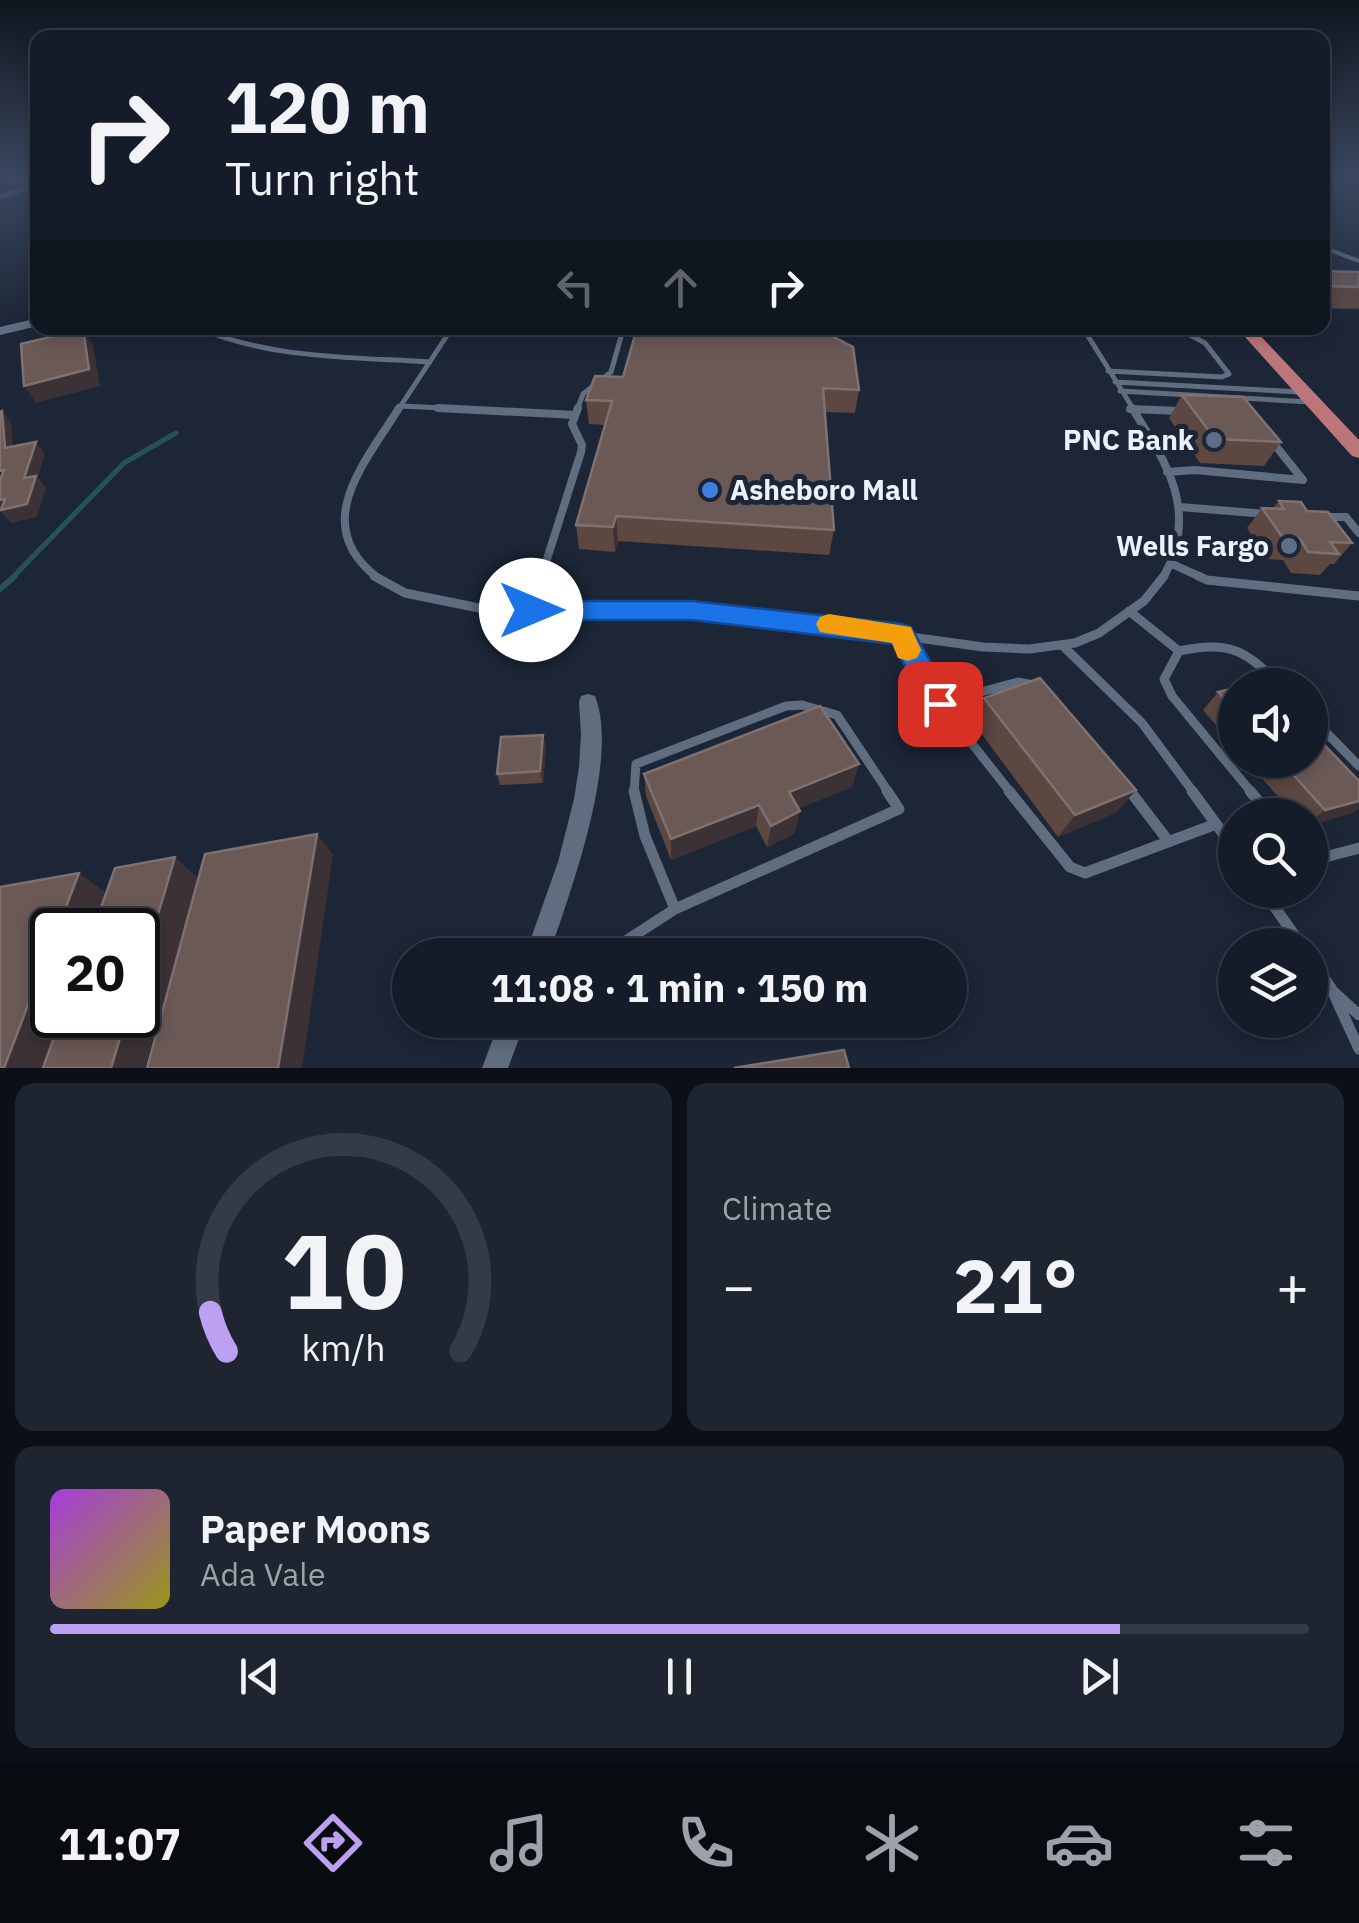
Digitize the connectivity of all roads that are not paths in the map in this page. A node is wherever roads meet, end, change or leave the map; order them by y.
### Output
1 (1330, 250) edge
2 (1359, 261) edge
3 (30, 324) edge
4 (0, 331) edge
5 (216, 335) edge
6 (447, 335) edge
7 (622, 335) edge
8 (1087, 335) edge
9 (1190, 335) edge
10 (1251, 335) edge
11 (430, 362) junction
12 (1108, 371) junction
13 (1118, 387) junction
14 (1309, 397) junction
15 (400, 406) junction
16 (1130, 409) junction
17 (1188, 411) edge
18 (575, 415) junction
19 (1260, 427) edge
20 (1359, 452) edge
21 (1167, 472) junction
22 (1180, 506) junction
23 (1275, 514) edge
24 (1310, 516) edge
25 (1359, 533) edge
26 (1172, 564) junction
27 (1359, 596) edge
28 (531, 610) junction
29 (1128, 611) junction
30 (902, 634) junction
31 (1062, 646) junction
32 (1179, 651) junction
33 (1263, 668) edge
34 (1044, 690) edge
35 (588, 702) dead end
36 (940, 704) junction
37 (1328, 734) edge
38 (1359, 766) edge
39 (1124, 784) edge
40 (1256, 798) edge
41 (1216, 824) junction
42 (1218, 827) edge
43 (1170, 842) junction
44 (1359, 848) edge
45 (1328, 856) edge
46 (675, 909) junction
47 (543, 938) edge
48 (630, 938) edge
49 (1328, 984) edge
50 (1331, 988) junction
51 (1359, 1016) edge
52 (507, 1038) edge
53 (1359, 1049) edge
54 (495, 1068) edge

1 - 2 lane
3 - 4 street
5 - 11 lane
6 - 11 lane
7 - 18 lane
8 - 12 lane
9 - 12 lane
10 - 14 main road
11 - 15 lane
12 - 13 lane
13 - 14 lane
13 - 14 lane
13 - 16 lane
14 - 20 main road
15 - 18 lane
15 - 28 lane
16 - 17 lane
16 - 21 lane
18 - 28 lane
19 - 21 lane
21 - 22 lane
22 - 23 lane
22 - 26 lane
24 - 25 lane
26 - 27 lane
26 - 29 lane
28 - 30 lane
29 - 31 lane
29 - 32 lane
30 - 31 lane
30 - 36 lane
31 - 41 lane
32 - 33 lane
32 - 40 lane
34 - 36 lane
35 - 47 street
36 - 43 lane
37 - 38 lane
39 - 43 lane
41 - 42 lane
41 - 43 lane
44 - 45 lane
46 - 46 lane
46 - 48 lane
49 - 50 lane
50 - 51 lane
50 - 53 lane
52 - 54 street

